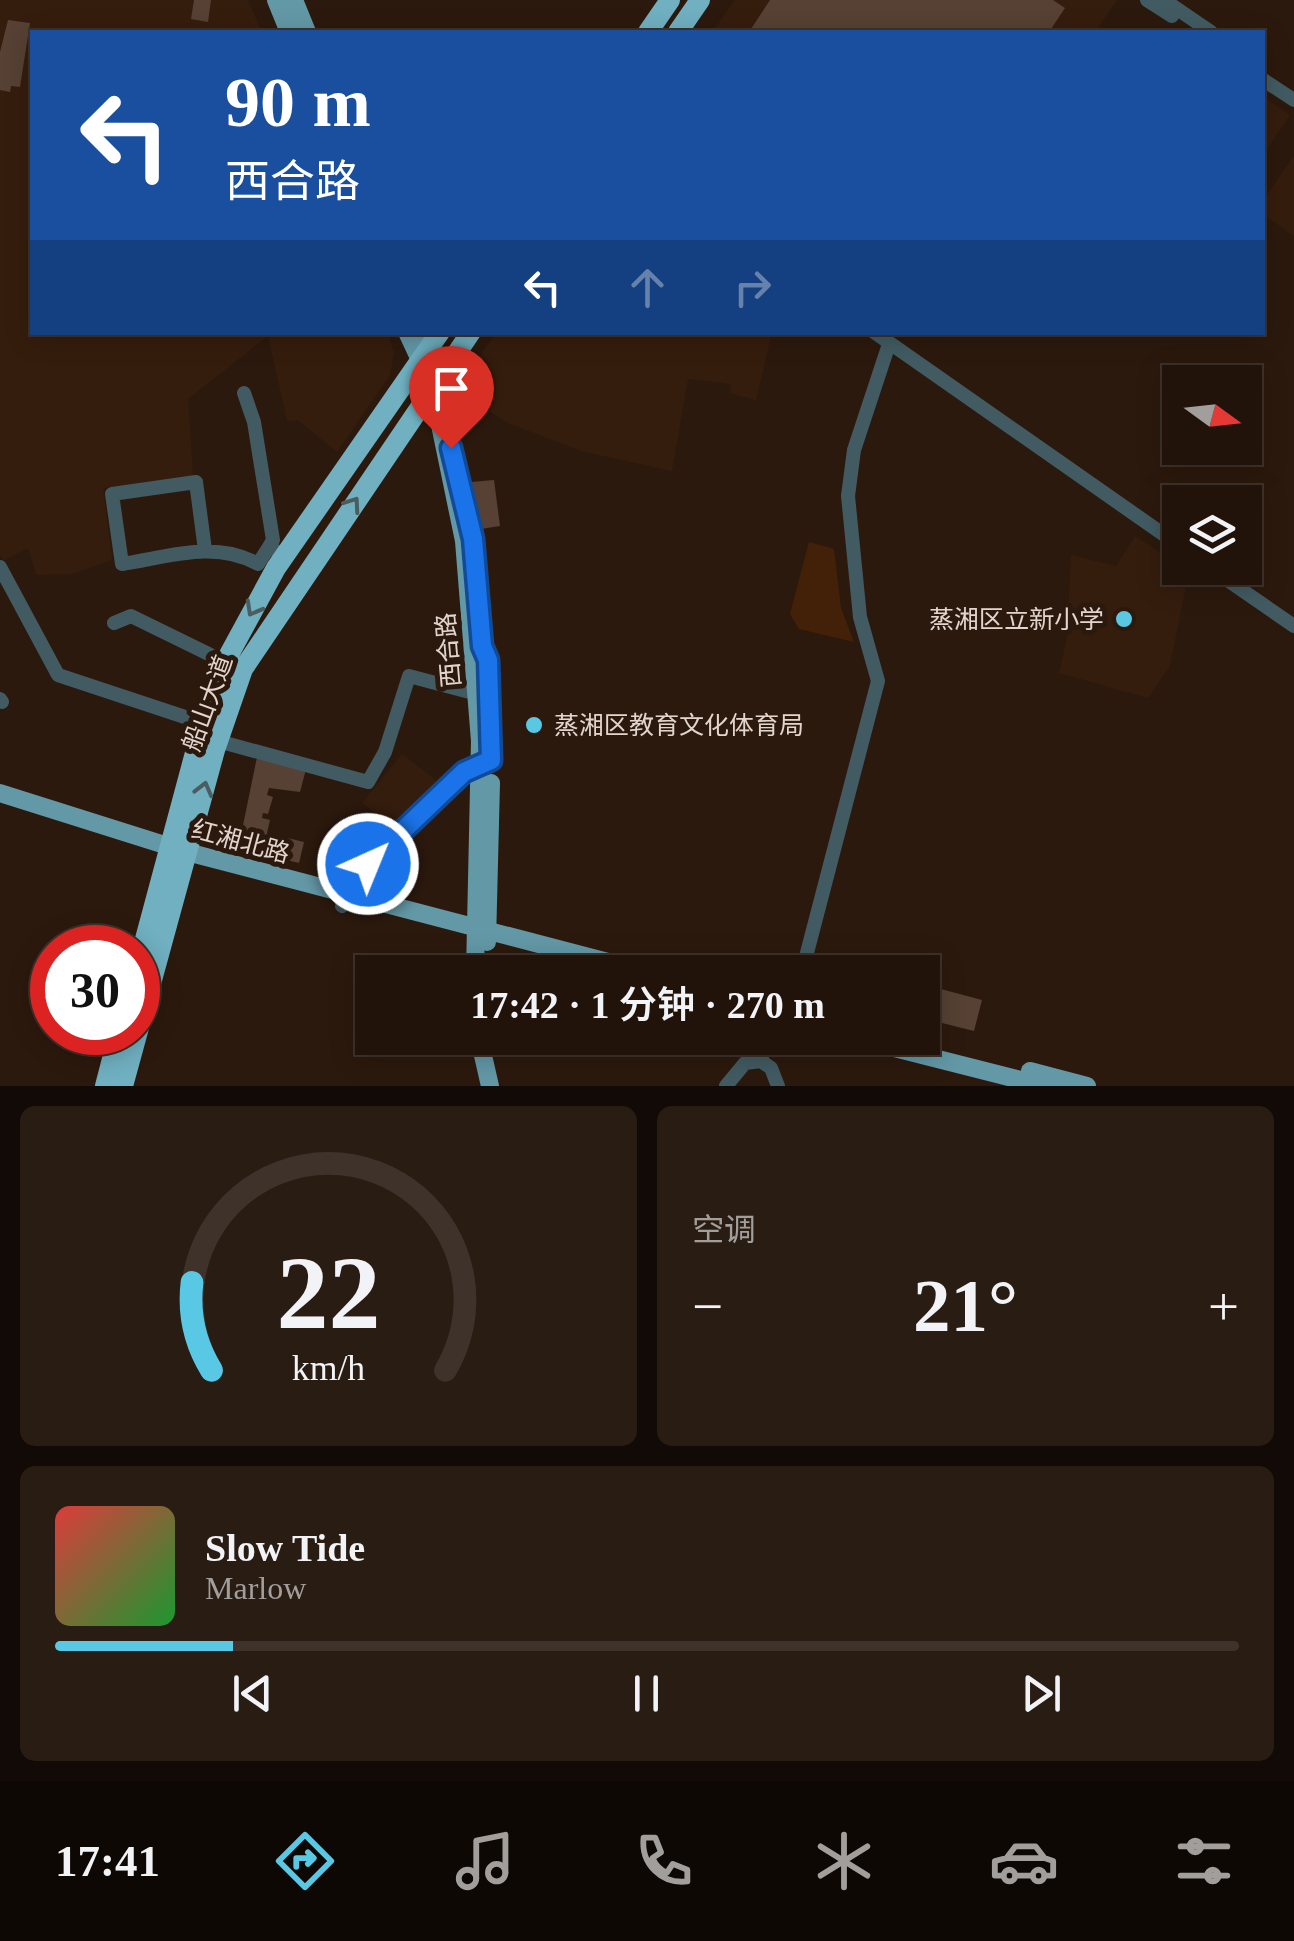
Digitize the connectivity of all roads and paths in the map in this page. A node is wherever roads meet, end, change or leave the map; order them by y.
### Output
1 (276, 0) edge
2 (294, 0) edge
3 (670, 0) edge
4 (700, 0) edge
5 (1147, 0) edge
6 (1164, 0) edge
7 (288, 30) edge
8 (306, 30) edge
9 (649, 30) edge
10 (679, 30) edge
11 (1192, 30) edge
12 (1209, 30) edge
13 (1265, 69) edge
14 (1265, 80) edge
15 (1294, 89) edge
16 (1294, 100) edge
17 (404, 335) edge
18 (469, 335) edge
19 (878, 335) edge
20 (428, 343) edge
21 (889, 344) junction
22 (437, 380) junction
23 (244, 393) dead end
24 (385, 412) junction
25 (1162, 534) edge
26 (205, 550) junction
27 (276, 552) junction
28 (0, 568) edge
29 (1235, 585) edge
30 (114, 623) dead end
31 (1294, 626) edge
32 (225, 662) junction
33 (481, 700) junction
34 (203, 723) junction
35 (218, 742) junction
36 (485, 761) junction
37 (0, 793) edge
38 (0, 804) edge
39 (177, 855) junction
40 (344, 900) junction
41 (152, 925) edge
42 (481, 936) junction
43 (477, 955) edge
44 (484, 955) edge
45 (545, 955) edge
46 (568, 955) edge
47 (806, 955) edge
48 (940, 1048) edge
49 (113, 1055) edge
50 (484, 1055) edge
51 (494, 1055) edge
52 (762, 1055) edge
53 (923, 1055) edge
54 (760, 1061) junction
55 (104, 1086) edge
56 (124, 1086) edge
57 (490, 1086) edge
58 (500, 1086) edge
59 (726, 1086) edge
60 (778, 1086) edge
61 (1044, 1086) edge
62 (1088, 1086) edge

1 - 7 main road
2 - 8 main road
3 - 9 highway
4 - 10 highway
5 - 11 street
6 - 12 street
13 - 15 street
14 - 16 street
17 - 24 main road
18 - 22 highway, 船山大道
19 - 21 street
20 - 22 main road, 西合路
20 - 24 highway, 船山大道
21 - 25 street
21 - 47 street
22 - 33 main road, 西合路
35 -> 22 highway, 船山大道
23 - 27 street
24 - 27 highway, 船山大道
26 - 26 street
26 - 27 street
27 -> 32 highway, 船山大道
28 - 34 street
29 - 31 street
30 - 32 street
32 - 34 highway, 船山大道
33 - 35 street
33 - 36 main road, 西合路
34 - 39 highway, 船山大道
39 -> 35 highway, 船山大道
36 - 40 street
36 - 42 main road, 西合路
37 - 39 main road, 红湘北路
38 - 39 main road, 红湘北路
39 - 40 main road, 红湘北路
39 - 41 highway, 船山大道
39 - 56 highway, 船山大道
40 - 42 main road, 红湘北路
42 - 43 main road, 西合路
42 - 44 main road, 西合路
42 - 45 main road, 红湘北路
42 - 46 main road, 红湘北路
48 - 62 main road
49 - 55 highway
50 - 57 main road
51 - 58 main road
52 - 54 street
53 - 61 main road
54 - 59 street
54 - 60 street

